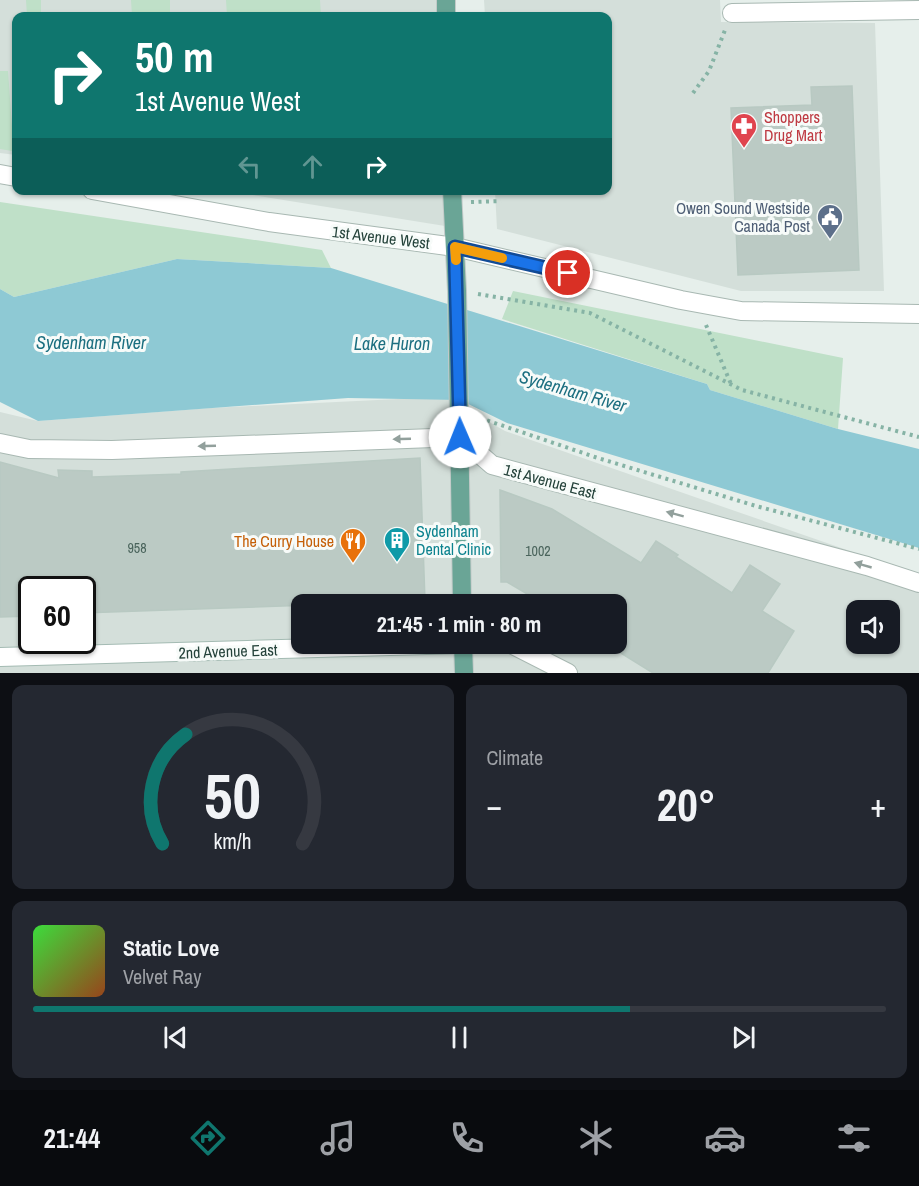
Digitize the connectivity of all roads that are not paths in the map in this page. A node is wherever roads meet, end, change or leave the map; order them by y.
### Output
1 (919, 10) edge
2 (732, 13) road end
3 (120, 195) edge
4 (453, 196) edge
5 (455, 247) junction
6 (919, 314) edge
7 (460, 437) junction
8 (0, 443) edge
9 (919, 583) edge
10 (462, 594) edge
11 (291, 649) edge
12 (463, 654) edge
13 (531, 654) edge
14 (0, 657) edge
15 (464, 673) edge
16 (568, 673) edge

1 - 2 street
3 - 5 street, 1st Avenue West
4 - 5 main road
5 - 6 street, 1st Avenue West
5 - 7 main road
7 -> 8 street
9 -> 7 street, 1st Avenue East
7 - 10 main road
11 - 14 street, 2nd Avenue East
12 - 15 main road
13 - 16 street

